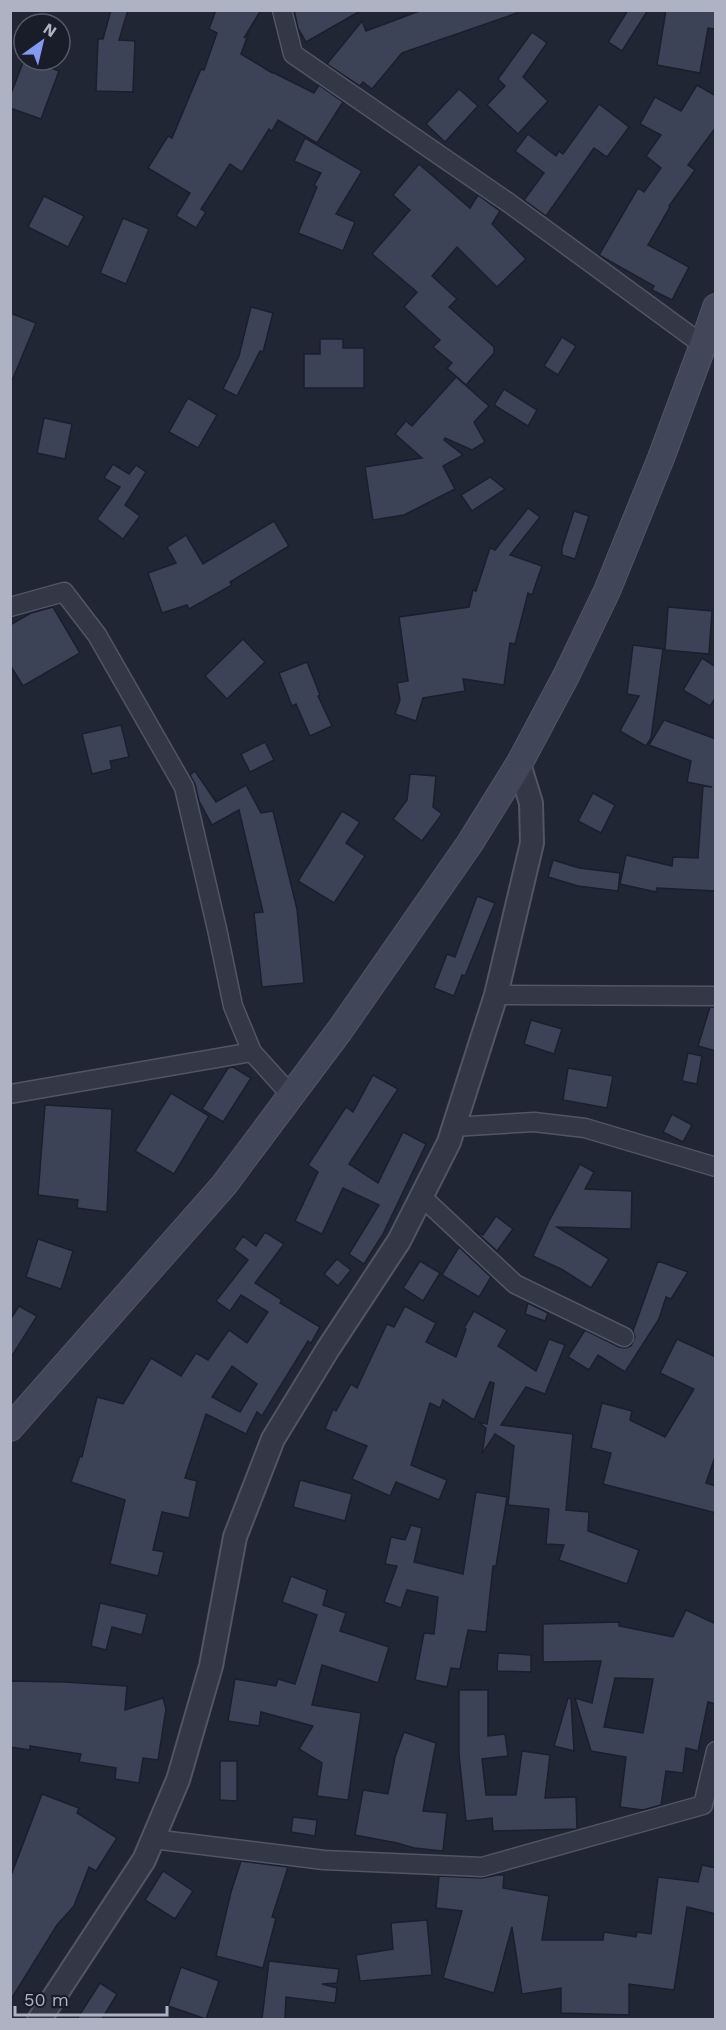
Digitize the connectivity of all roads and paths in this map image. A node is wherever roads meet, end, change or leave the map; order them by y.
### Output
1 (282, 10) edge
2 (716, 307) edge
3 (703, 345) junction
4 (10, 607) edge
5 (519, 764) junction
6 (496, 995) junction
7 (716, 996) edge
8 (252, 1052) junction
9 (10, 1094) edge
10 (291, 1095) junction
11 (453, 1127) junction
12 (716, 1167) edge
13 (422, 1197) junction
14 (624, 1337) dead end
15 (10, 1428) edge
16 (716, 1751) edge
17 (153, 1839) junction
18 (39, 2019) edge

1 - 3 street
2 - 3 main road
3 - 5 main road
4 - 8 street
5 - 6 street
5 - 10 main road
6 - 7 street
6 - 11 street
8 - 9 street
8 - 10 street
10 - 15 main road
11 - 12 street
11 - 13 street
13 - 14 street
13 - 17 street
16 - 17 street
17 - 18 street

